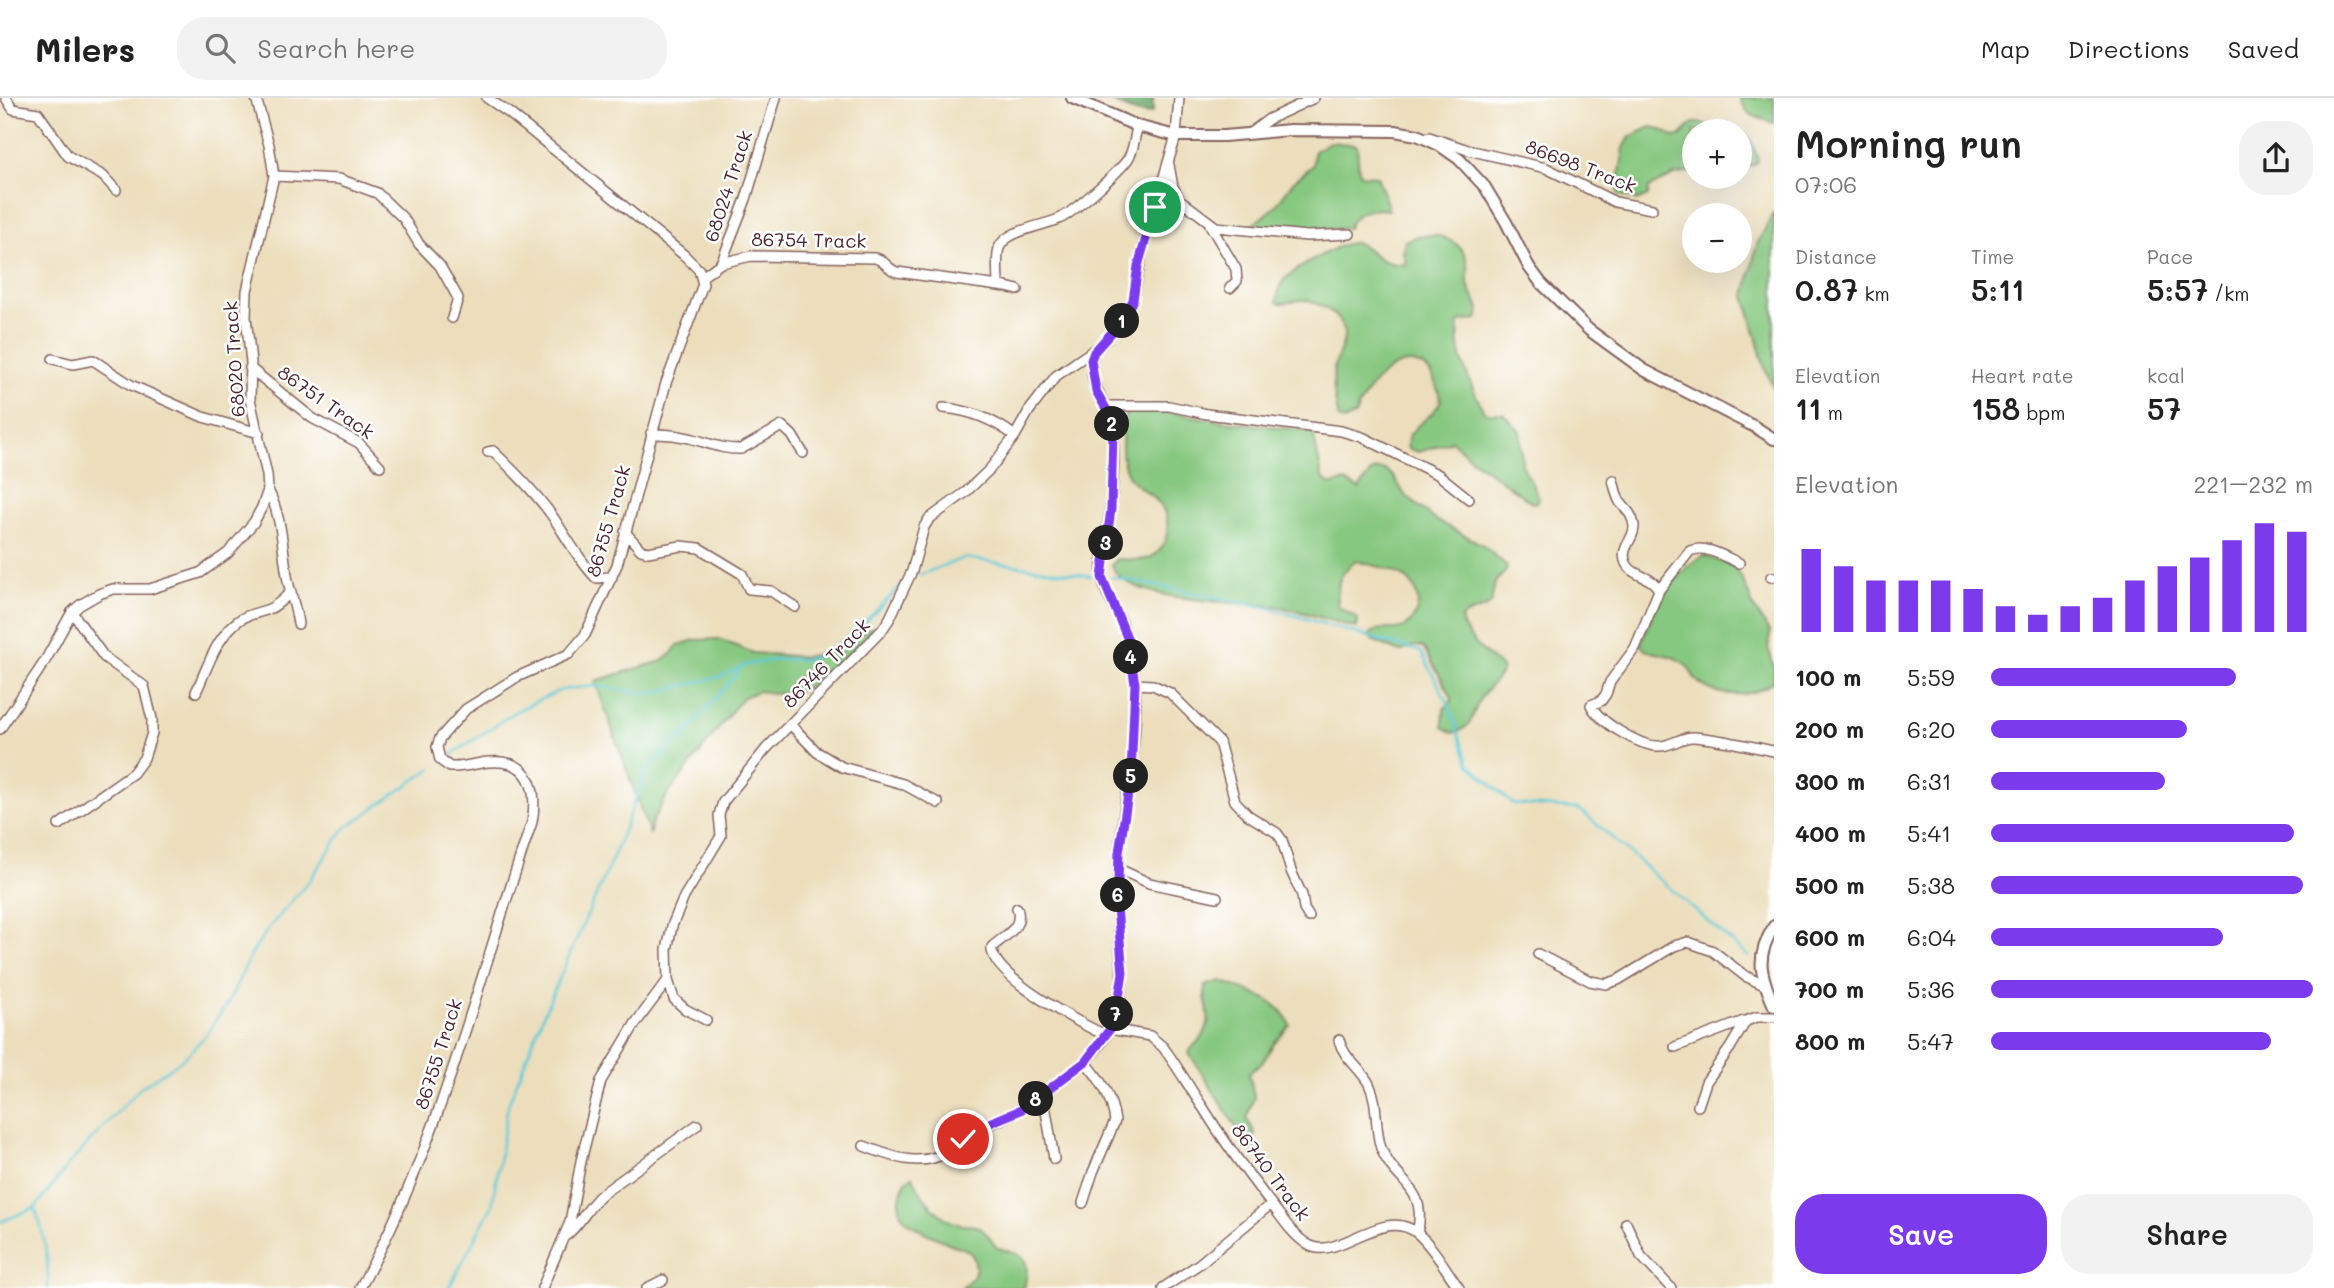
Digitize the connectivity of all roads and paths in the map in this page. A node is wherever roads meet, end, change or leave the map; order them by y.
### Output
1 (6, 98) edge
2 (256, 98) edge
3 (488, 98) edge
4 (776, 98) edge
5 (1072, 98) edge
6 (1180, 98) edge
7 (1314, 98) edge
8 (1137, 126) junction
9 (1250, 133) junction
10 (1417, 135) junction
11 (1176, 136) junction
12 (1169, 164) junction
13 (274, 176) junction
14 (116, 190) dead end
15 (1652, 209) dead end
16 (1210, 225) junction
17 (1350, 234) dead end
18 (720, 263) junction
19 (702, 277) junction
20 (998, 286) junction
21 (1230, 288) dead end
22 (1018, 290) dead end
23 (452, 318) dead end
24 (1094, 352) junction
25 (53, 359) dead end
26 (250, 368) junction
27 (1105, 406) junction
28 (943, 408) dead end
29 (259, 433) junction
30 (651, 433) junction
31 (1015, 436) junction
32 (1774, 439) edge
33 (488, 452) dead end
34 (803, 453) dead end
35 (380, 466) dead end
36 (1613, 480) dead end
37 (268, 491) junction
38 (1469, 499) dead end
39 (625, 532) junction
40 (1740, 563) dead end
41 (612, 577) junction
42 (1659, 590) junction
43 (291, 592) junction
44 (794, 607) dead end
45 (72, 612) junction
46 (298, 624) dead end
47 (1135, 684) junction
48 (196, 692) dead end
49 (791, 725) junction
50 (0, 729) edge
51 (1774, 751) edge
52 (938, 803) dead end
53 (60, 825) dead end
54 (1119, 869) junction
55 (1217, 897) dead end
56 (1017, 908) dead end
57 (1309, 917) dead end
58 (1774, 926) edge
59 (1538, 954) dead end
60 (668, 980) junction
61 (1766, 986) junction
62 (1774, 1006) edge
63 (1774, 1017) edge
64 (706, 1020) dead end
65 (1746, 1021) junction
66 (1108, 1032) junction
67 (1339, 1040) dead end
68 (1675, 1047) dead end
69 (1085, 1062) junction
70 (1043, 1094) junction
71 (1698, 1106) dead end
72 (697, 1125) dead end
73 (864, 1146) dead end
74 (1054, 1159) dead end
75 (1083, 1203) dead end
76 (1271, 1204) junction
77 (1626, 1223) dead end
78 (1417, 1233) junction
79 (565, 1237) junction
80 (663, 1280) dead end
81 (360, 1288) edge
82 (542, 1288) edge
83 (647, 1288) edge
84 (1163, 1288) edge
85 (1460, 1288) edge
86 (1671, 1288) edge

1 - 14 street
2 - 13 street, 68020 Track
3 - 19 street
4 - 18 street, 68024 Track
5 - 8 street
6 - 11 street, 86746 Track
7 - 9 street
8 - 11 street
8 - 20 street
9 - 10 street
9 - 11 street
10 - 15 street, 86698 Track
10 - 32 street
11 - 12 street, 86746 Track
12 - 16 street
12 - 24 street, 86746 Track
13 - 23 street
13 - 26 street, 68020 Track
16 - 17 street
16 - 21 street
18 - 19 street, 68024 Track
18 - 20 street, 86754 Track
19 - 30 street, 86755 Track
20 - 22 street, 86754 Track
24 - 27 street
24 - 31 street, 86746 Track
25 - 29 street
26 - 29 street, 68020 Track
26 - 35 street, 86751 Track
27 - 38 street
27 - 47 street
28 - 31 street
29 - 37 street, 68020 Track
30 - 34 street
30 - 39 street, 86755 Track
31 - 49 street, 86746 Track
33 - 41 street
36 - 42 street
37 - 43 street, 68020 Track
37 - 45 street
39 - 41 street, 86755 Track
39 - 44 street
40 - 42 street
41 - 81 street, 86755 Track
42 - 51 street
43 - 46 street, 68020 Track
43 - 48 street
45 - 50 street
45 - 53 street
47 - 54 street
47 - 57 street
49 - 52 street
49 - 60 street, 86746 Track
54 - 55 street
54 - 66 street
56 - 66 street, 86740 Track
58 - 61 street
59 - 61 street
60 - 64 street
60 - 79 street
61 - 62 street
63 - 65 street
65 - 68 street
65 - 71 street
66 - 69 street
66 - 76 street, 86740 Track
67 - 78 street
69 - 70 street
69 - 75 street
70 - 73 street
70 - 74 street
72 - 79 street
76 - 78 street, 86740 Track
76 - 84 street
77 - 86 street
78 - 85 street
79 - 82 street
80 - 83 street

